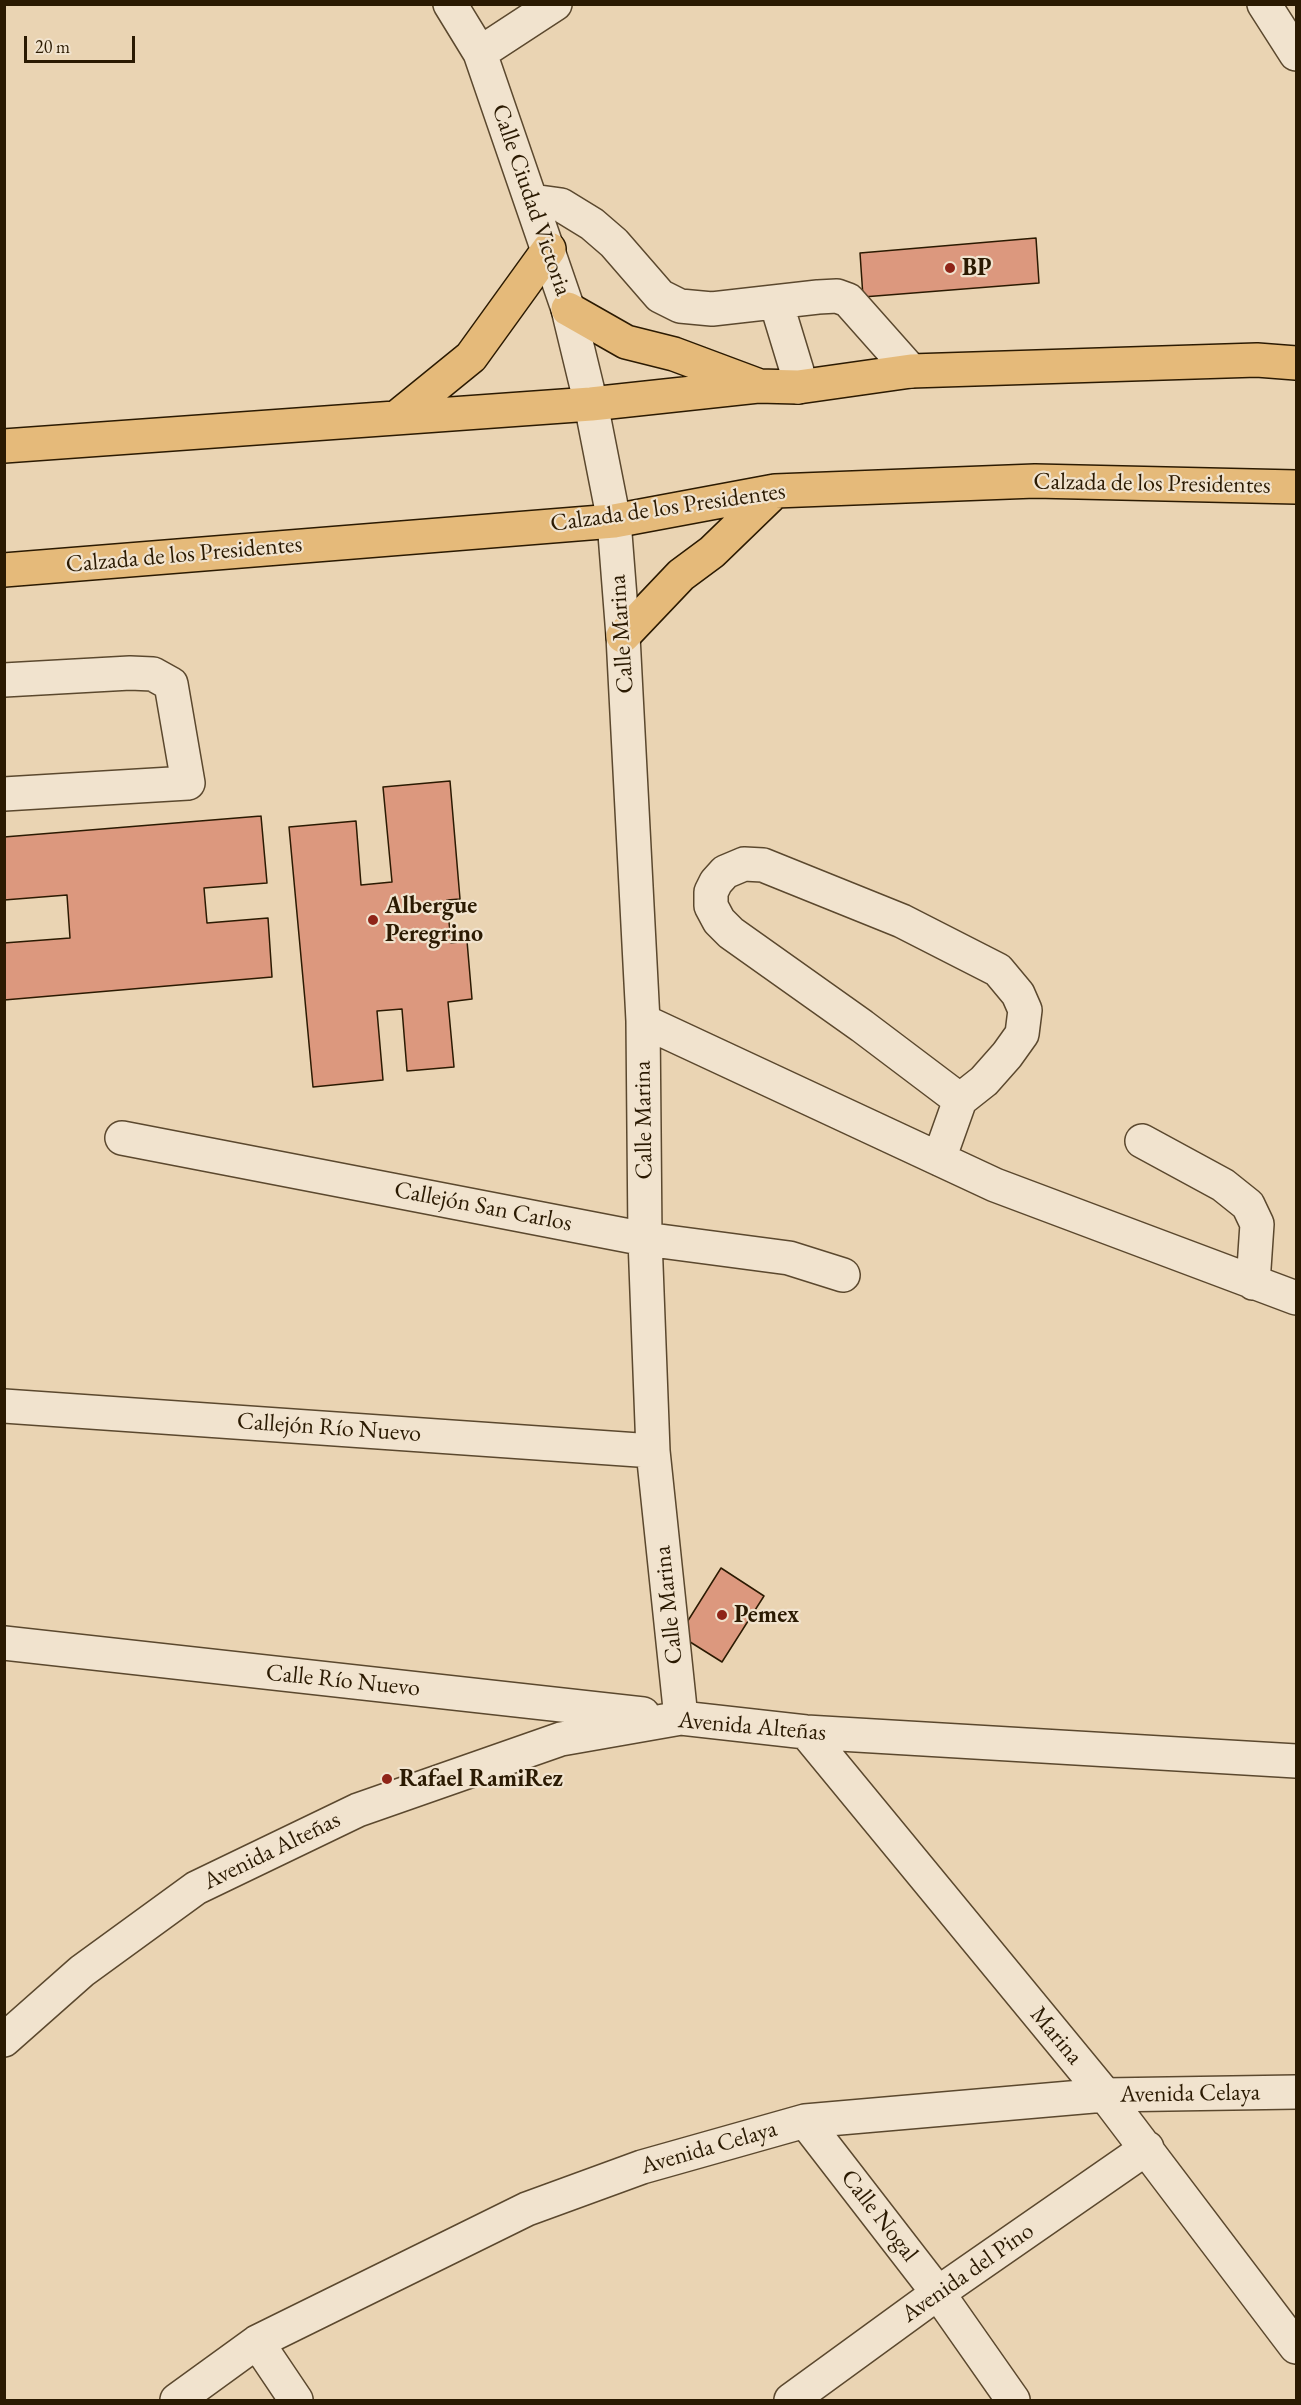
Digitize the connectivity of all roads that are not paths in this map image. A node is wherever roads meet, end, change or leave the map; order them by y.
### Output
1 (450, 4) edge
2 (555, 4) edge
3 (1264, 4) edge
4 (480, 53) junction
5 (1296, 54) edge
6 (532, 201) junction
7 (549, 249) junction
8 (776, 302) junction
9 (568, 309) junction
10 (1296, 363) edge
11 (911, 371) junction
12 (758, 386) junction
13 (798, 387) junction
14 (591, 404) junction
15 (396, 418) junction
16 (4, 446) edge
17 (1296, 487) edge
18 (775, 491) junction
19 (614, 521) junction
20 (4, 570) edge
21 (623, 636) junction
22 (4, 680) edge
23 (4, 794) edge
24 (643, 1021) junction
25 (960, 1100) junction
26 (122, 1138) dead end
27 (1143, 1141) dead end
28 (939, 1159) junction
29 (645, 1239) junction
30 (843, 1275) dead end
31 (1253, 1283) junction
32 (1296, 1298) edge
33 (4, 1406) edge
34 (653, 1451) junction
35 (4, 1643) edge
36 (681, 1718) junction
37 (806, 1732) junction
38 (1296, 1761) edge
39 (4, 2040) edge
40 (1296, 2092) edge
41 (1105, 2095) junction
42 (805, 2121) junction
43 (1147, 2148) junction
44 (938, 2293) junction
45 (257, 2342) junction
46 (1296, 2347) edge
47 (177, 2400) edge
48 (296, 2400) edge
49 (790, 2400) edge
50 (1013, 2400) edge

1 - 4 street, Calle Ciudad Victoria
2 - 4 street
3 - 5 street
4 - 6 street, Calle Ciudad Victoria
6 - 7 street, Calle Ciudad Victoria
6 - 8 street
7 - 9 street, Calle Ciudad Victoria
7 - 15 highway
8 - 11 street
8 - 13 street
9 - 12 highway
9 - 14 street, Calle Ciudad Victoria
10 - 11 highway
11 - 13 highway
12 - 13 highway
12 - 14 highway
14 - 15 highway
14 - 19 street, Calle Ciudad Victoria
15 - 16 highway
17 - 18 highway, Calzada de los Presidentes
18 - 19 highway, Calzada de los Presidentes
18 - 21 highway
19 - 20 highway, Calzada de los Presidentes
19 - 21 street, Calle Marina
21 - 24 street, Calle Marina
22 - 23 street
24 - 28 street
24 - 29 street, Calle Marina
25 - 25 street
25 - 28 street
26 - 29 street, Callejón San Carlos
27 - 31 street
28 - 31 street
29 - 30 street, Callejón San Carlos
29 - 34 street, Calle Marina
31 - 32 street
33 - 34 street, Callejón Río Nuevo
34 - 36 street, Calle Marina
35 - 36 street, Calle Río Nuevo
36 - 37 street, Avenida Alteñas
36 - 39 street, Avenida Alteñas
37 - 38 street, Avenida Alteñas
37 - 41 street, Marina
40 - 41 street, Avenida Celaya
41 - 42 street, Avenida Celaya
41 - 43 street, Marina
42 - 44 street, Calle Nogal
42 - 45 street, Avenida Celaya
43 - 44 street, Avenida del Pino
43 - 46 street, Marina
44 - 49 street, Avenida del Pino
44 - 50 street, Calle Nogal
45 - 47 street, Avenida Celaya
45 - 48 street

